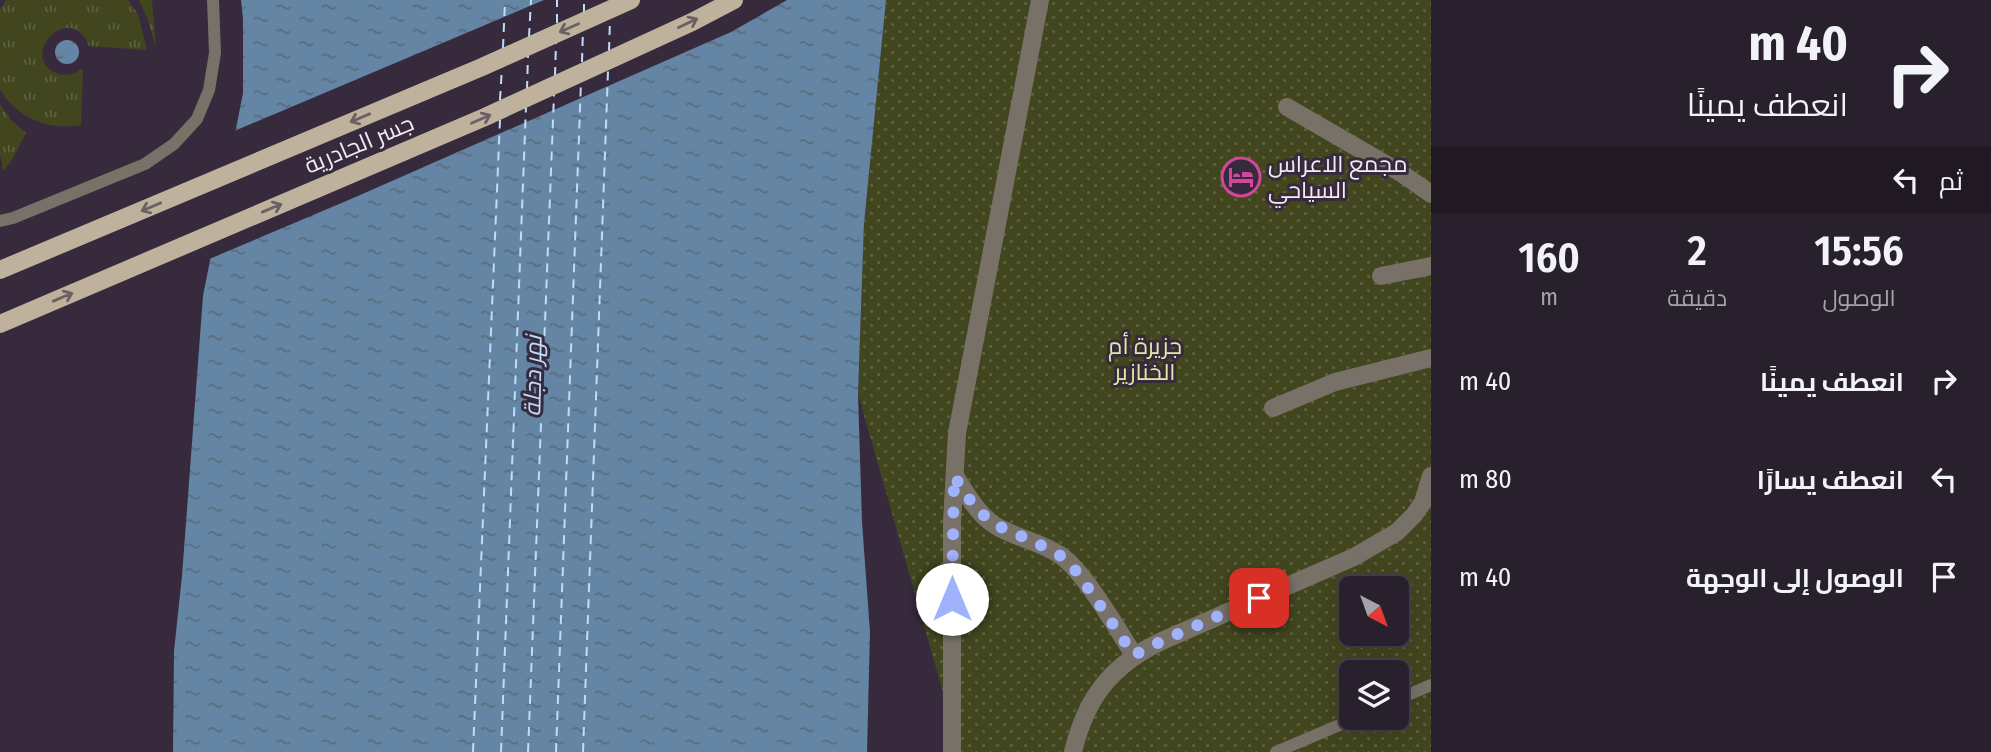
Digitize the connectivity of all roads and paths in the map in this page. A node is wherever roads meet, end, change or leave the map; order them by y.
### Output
1 (213, 0) edge
2 (631, 0) edge
3 (734, 0) edge
4 (1040, 0) edge
5 (1287, 107) dead end
6 (1431, 194) edge
7 (0, 221) edge
8 (1431, 266) edge
9 (0, 270) edge
10 (1381, 276) dead end
11 (0, 324) edge
12 (1431, 358) edge
13 (1273, 408) dead end
14 (954, 476) junction
15 (1431, 476) edge
16 (1134, 655) junction
17 (1431, 685) edge
18 (1409, 694) edge
19 (1339, 725) edge
20 (952, 752) edge
21 (1073, 752) edge
22 (1276, 752) edge

1 - 7 lane
2 -> 9 main road, جسر الجادرية
11 -> 3 main road, جسر الجادرية
4 - 14 street
5 - 6 street
8 - 10 street
12 - 13 street
14 - 16 street
14 - 20 street
15 - 16 street
16 - 21 street
17 - 18 lane
19 - 22 lane

